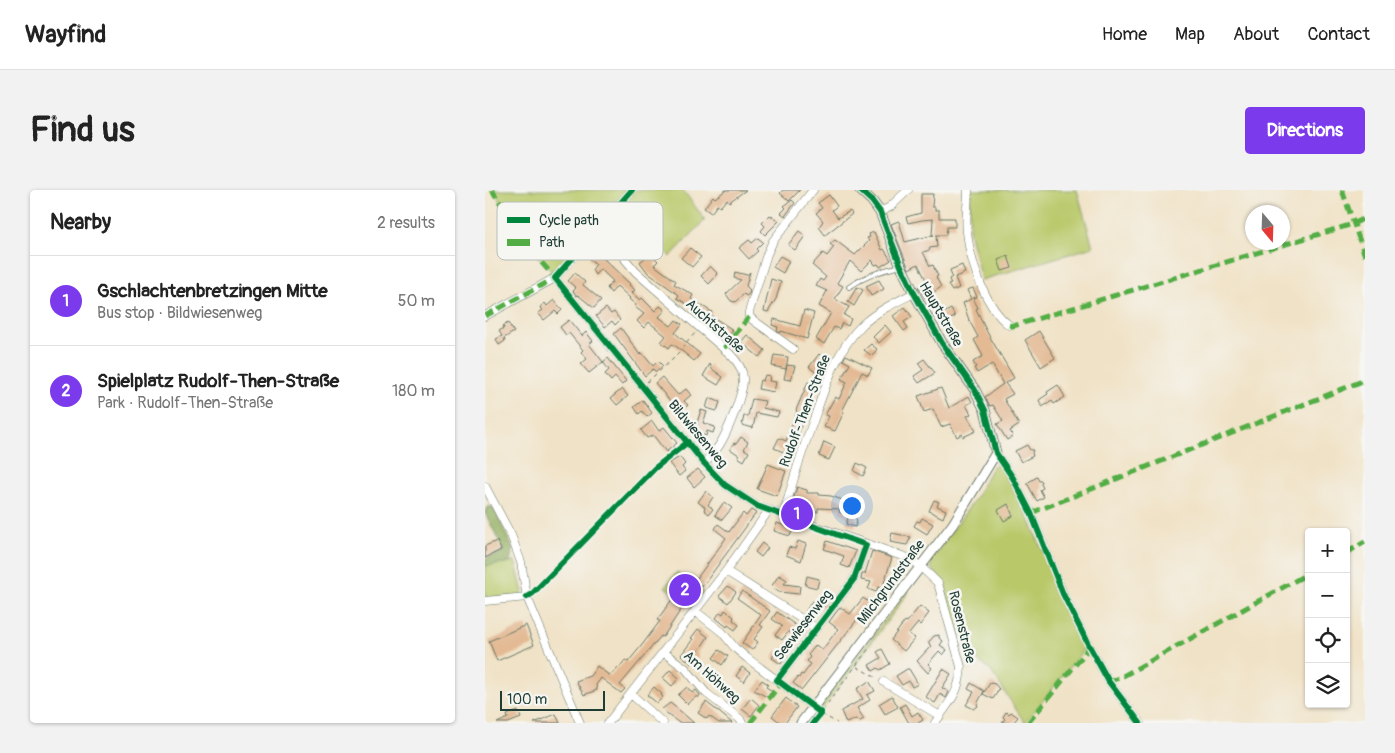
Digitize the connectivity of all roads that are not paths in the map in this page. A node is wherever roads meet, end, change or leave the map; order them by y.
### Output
1 (632, 190) edge
2 (813, 190) edge
3 (860, 190) edge
4 (908, 190) edge
5 (968, 190) edge
6 (622, 202) edge
7 (880, 212) junction
8 (571, 260) edge
9 (626, 260) edge
10 (901, 266) junction
11 (555, 278) junction
12 (849, 287) dead end
13 (914, 293) junction
14 (485, 316) edge
15 (1009, 325) dead end
16 (793, 349) dead end
17 (996, 453) junction
18 (705, 463) junction
19 (485, 486) edge
20 (769, 510) junction
21 (785, 514) junction
22 (866, 545) junction
23 (921, 567) junction
24 (726, 571) junction
25 (527, 597) junction
26 (485, 601) edge
27 (695, 611) junction
28 (816, 628) junction
29 (663, 652) junction
30 (777, 680) junction
31 (884, 682) road end
32 (631, 694) junction
33 (817, 710) junction
34 (940, 716) junction
35 (579, 723) edge
36 (608, 723) edge
37 (663, 723) edge
38 (742, 723) edge
39 (801, 723) edge
40 (935, 723) edge
41 (1141, 723) edge

1 - 6 street
2 - 16 street
3 - 7 street, Hauptstraße
4 - 7 street
5 - 15 street
7 - 10 street, Hauptstraße
8 - 11 street
9 - 18 street, Auchtstraße
10 - 12 lane
10 - 13 street, Hauptstraße
11 - 14 street
11 - 18 street, Bildwiesenweg
13 - 17 street, Hauptstraße
13 - 21 street, Rudolf-Then-Straße
17 - 23 street, Milchgrundstraße
17 - 41 street
18 - 20 street, Bildwiesenweg
19 - 25 street
20 - 21 street, Bildwiesenweg
20 - 24 street
21 - 22 street, Bildwiesenweg
22 - 23 street, Bildwiesenweg
22 - 28 street, Seewiesenweg
23 - 33 street, Milchgrundstraße
23 - 34 street, Rosenstraße
24 - 27 street
24 - 28 street
25 - 26 street
25 - 35 street
27 - 29 street
27 - 30 street, Seewiesenweg
28 - 30 street, Seewiesenweg
29 - 32 street
29 - 38 street, Am Höhweg
30 - 33 street, Seewiesenweg
31 - 34 street
32 - 36 street
32 - 37 street
33 - 39 street, Milchgrundstraße
34 - 40 street, Rosenstraße

